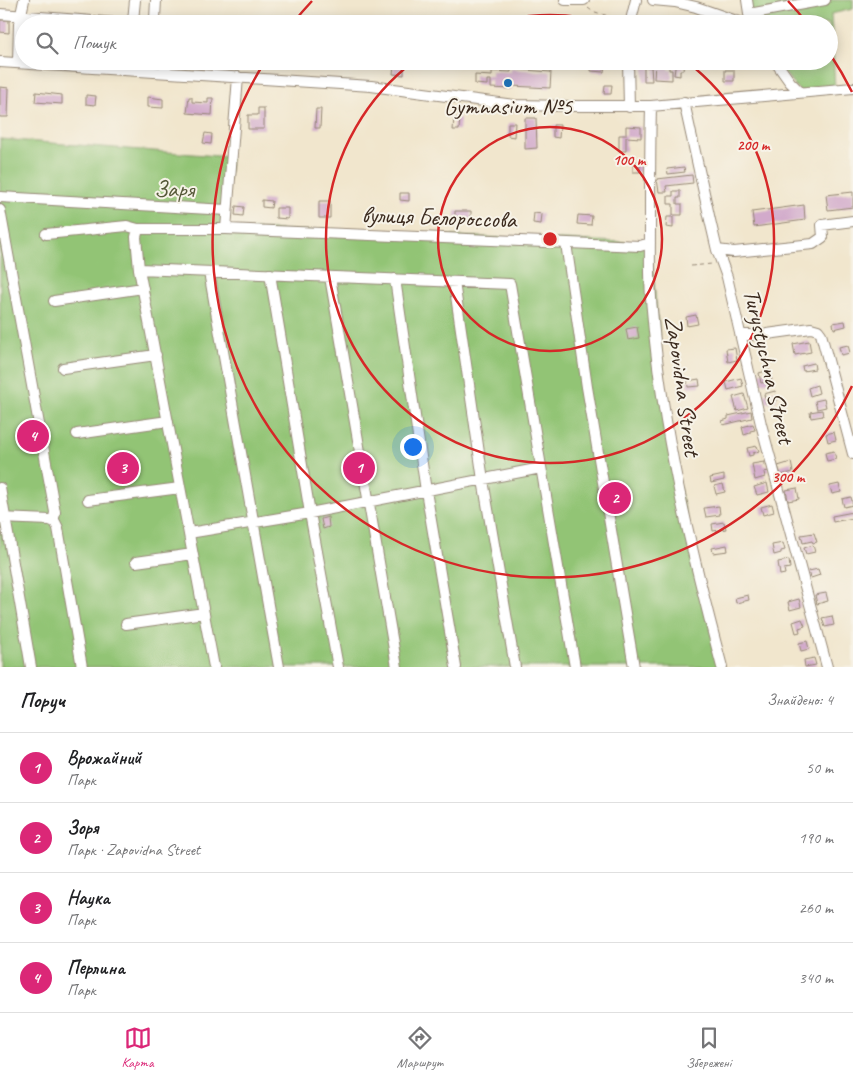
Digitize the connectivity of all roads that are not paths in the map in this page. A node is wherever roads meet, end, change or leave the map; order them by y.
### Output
1 (24, 0) edge
2 (135, 0) edge
3 (156, 0) edge
4 (565, 0) edge
5 (580, 0) edge
6 (584, 0) edge
7 (636, 0) edge
8 (653, 0) edge
9 (747, 0) edge
10 (825, 0) edge
11 (0, 14) edge
12 (20, 15) joint
13 (134, 15) edge
14 (155, 15) edge
15 (631, 15) edge
16 (728, 15) edge
17 (748, 15) edge
18 (767, 15) edge
19 (0, 62) edge
20 (15, 63) edge
21 (151, 70) edge
22 (628, 70) edge
23 (781, 70) edge
24 (238, 77) junction
25 (853, 88) edge
26 (800, 92) junction
27 (684, 102) junction
28 (629, 106) junction
29 (650, 106) junction
30 (0, 197) edge
31 (0, 210) edge
32 (227, 210) junction
33 (853, 221) edge
34 (226, 229) junction
35 (138, 230) junction
36 (46, 234) dead end
37 (566, 243) junction
38 (650, 243) junction
39 (717, 250) junction
40 (139, 269) junction
41 (208, 272) junction
42 (270, 274) junction
43 (330, 277) junction
44 (395, 279) junction
45 (454, 282) junction
46 (143, 288) junction
47 (54, 301) dead end
48 (741, 335) junction
49 (156, 355) junction
50 (63, 368) dead end
51 (168, 421) junction
52 (850, 432) edge
53 (77, 434) dead end
54 (853, 454) edge
55 (541, 468) junction
56 (484, 480) junction
57 (0, 488) edge
58 (180, 488) junction
59 (426, 491) junction
60 (88, 500) dead end
61 (368, 501) junction
62 (310, 513) junction
63 (3, 518) edge
64 (50, 520) junction
65 (253, 523) junction
66 (189, 533) junction
67 (193, 554) junction
68 (136, 562) dead end
69 (204, 613) junction
70 (126, 624) dead end
71 (31, 667) edge
72 (82, 667) edge
73 (214, 667) edge
74 (279, 667) edge
75 (338, 667) edge
76 (397, 667) edge
77 (456, 667) edge
78 (516, 667) edge
79 (575, 667) edge
80 (634, 667) edge
81 (722, 667) edge
82 (827, 667) edge

1 - 12 street
2 - 13 street
3 - 14 street
4 - 5 street
5 - 6 street
7 - 15 street
8 - 16 street
9 - 17 street
10 - 18 street
11 - 12 street
19 - 20 street
21 - 24 street
22 - 28 street
23 - 26 street
24 - 28 street
24 - 32 street
25 - 26 street
26 - 27 street
27 - 29 street
27 - 39 street, Turystychna Street
28 - 29 street
29 - 38 street, Zapovidna Street
30 - 32 street
31 - 64 street
32 - 34 street
33 - 39 street
34 - 35 street, вулиця Бєлороссова
34 - 37 street, вулиця Бєлороссова
35 - 36 street, вулиця Бєлороссова
35 - 40 street
37 - 38 street, вулиця Бєлороссова
37 - 80 street
38 - 81 street, Zapovidna Street
39 - 48 street, Turystychna Street
40 - 41 street
40 - 46 street
41 - 42 street
41 - 65 street
42 - 43 street
42 - 62 street
43 - 44 street
43 - 61 street
44 - 45 street
44 - 59 street
45 - 55 street
45 - 56 street
46 - 47 street
46 - 49 street
48 - 52 street
48 - 82 street, Turystychna Street
49 - 50 street
49 - 51 street
51 - 53 street
51 - 58 street
52 - 54 street
55 - 56 street
55 - 79 street
56 - 59 street
56 - 78 street
57 - 63 street
58 - 60 street
58 - 66 street
59 - 61 street
59 - 77 street
61 - 62 street
61 - 76 street
62 - 65 street
62 - 75 street
63 - 64 street
63 - 71 street
64 - 72 street
65 - 66 street
65 - 74 street
66 - 67 street
67 - 68 street
67 - 69 street
69 - 70 street
69 - 73 street

